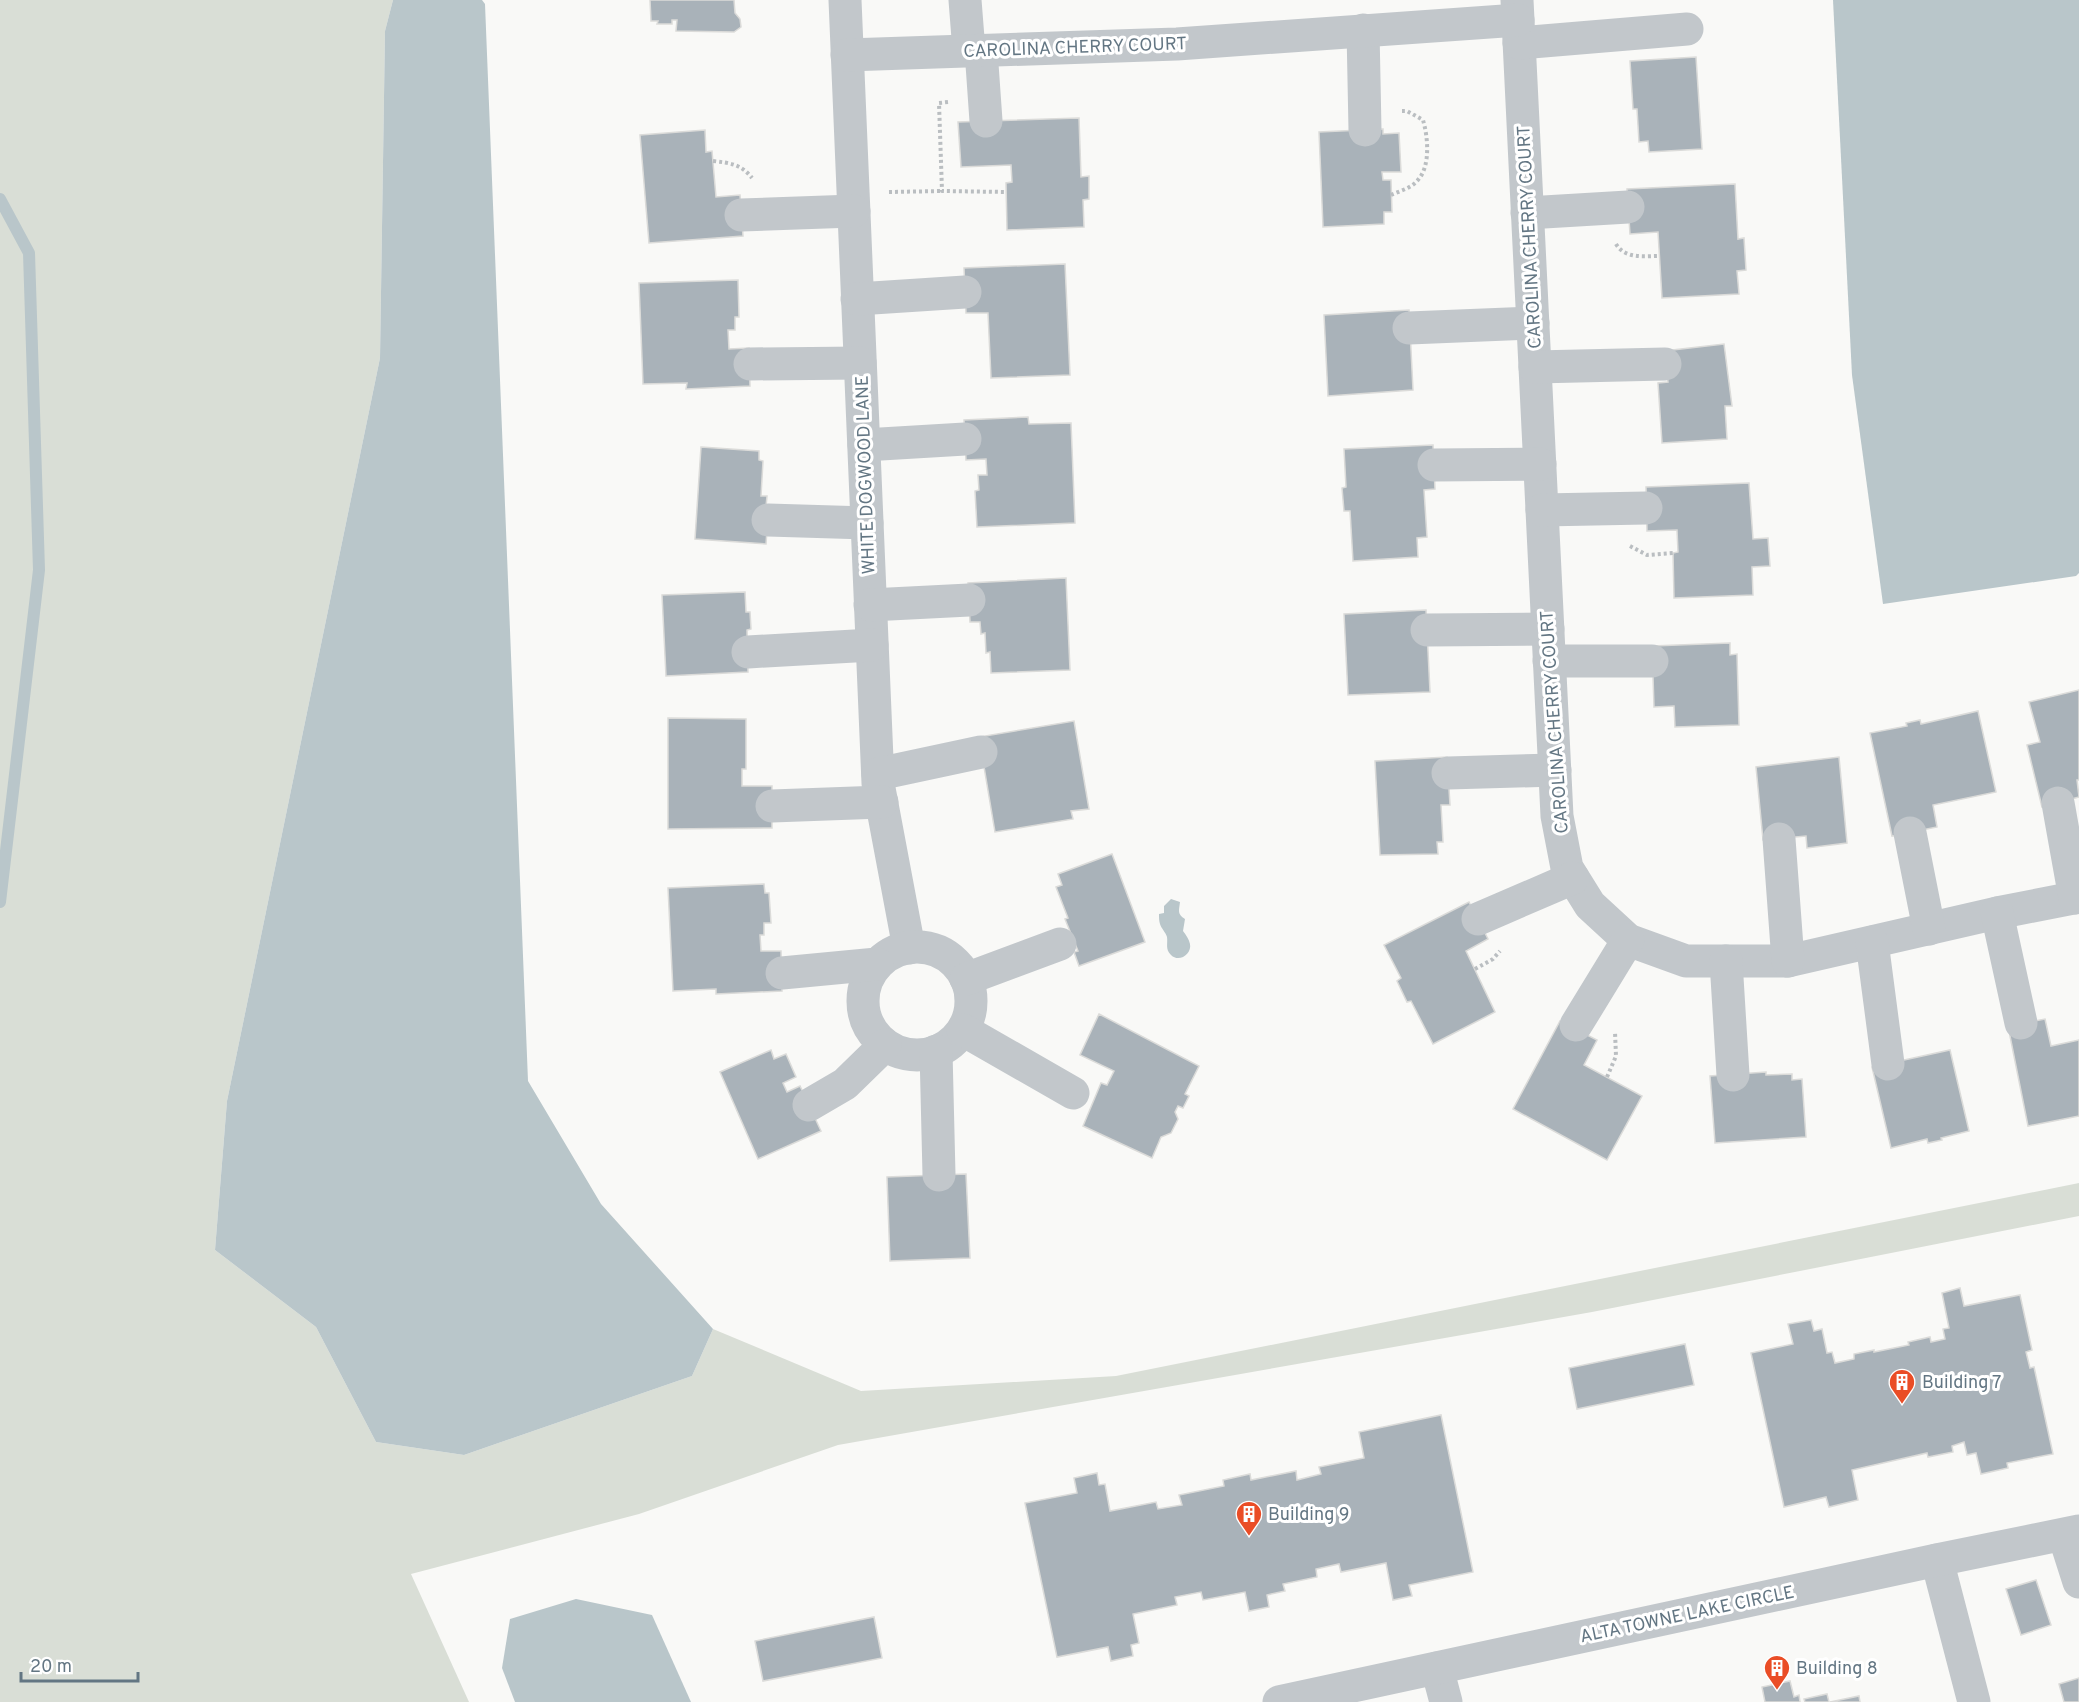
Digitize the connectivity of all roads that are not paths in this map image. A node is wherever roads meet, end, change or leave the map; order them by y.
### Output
1 (845, 0) edge
2 (965, 0) edge
3 (1518, 21) edge
4 (1687, 29) dead end
5 (1363, 30) junction
6 (975, 50) junction
7 (847, 55) junction
8 (985, 110) road end
9 (1365, 121) road end
10 (854, 202) junction
11 (1628, 207) dead end
12 (1527, 213) junction
13 (741, 215) dead end
14 (965, 292) dead end
15 (858, 299) junction
16 (1533, 323) junction
17 (1409, 328) dead end
18 (860, 363) junction
19 (750, 364) dead end
20 (1665, 364) dead end
21 (1535, 367) junction
22 (965, 439) dead end
23 (864, 445) junction
24 (1540, 464) junction
25 (1434, 465) dead end
26 (1646, 508) dead end
27 (1542, 510) junction
28 (768, 520) dead end
29 (867, 523) junction
30 (969, 600) dead end
31 (870, 605) junction
32 (1427, 630) dead end
33 (872, 645) junction
34 (1549, 645) junction
35 (748, 651) dead end
36 (1652, 661) dead end
37 (981, 752) dead end
38 (1555, 770) junction
39 (1448, 773) dead end
40 (880, 788) junction
41 (2058, 803) dead end
42 (772, 806) dead end
43 (1910, 833) dead end
44 (1779, 839) dead end
45 (1573, 878) junction
46 (2077, 898) edge
47 (1997, 913) junction
48 (1478, 919) dead end
49 (1929, 928) junction
50 (1628, 940) junction
51 (1872, 942) junction
52 (1060, 944) dead end
53 (909, 948) junction
54 (1788, 961) junction
55 (1726, 962) junction
56 (877, 964) junction
57 (782, 973) dead end
58 (966, 979) junction
59 (2021, 1023) dead end
60 (1576, 1025) dead end
61 (963, 1030) junction
62 (885, 1045) junction
63 (936, 1052) junction
64 (1888, 1064) dead end
65 (1733, 1075) dead end
66 (1073, 1093) dead end
67 (809, 1105) dead end
68 (939, 1176) dead end
69 (2071, 1533) edge
70 (1937, 1560) junction
71 (2079, 1582) edge
72 (1437, 1668) junction
73 (1279, 1702) edge
74 (1446, 1702) edge
75 (1974, 1702) edge

1 - 7 street, WHITE DOGWOOD LANE
2 - 6 street
3 - 4 street
3 - 5 street, CAROLINA CHERRY COURT
3 - 12 street, CAROLINA CHERRY COURT
5 - 6 street, CAROLINA CHERRY COURT
5 - 9 street
6 - 7 street, CAROLINA CHERRY COURT
6 - 8 street
7 - 10 street, WHITE DOGWOOD LANE
10 - 13 street
10 - 15 street, WHITE DOGWOOD LANE
11 - 12 street
12 - 16 street, CAROLINA CHERRY COURT
14 - 15 street
15 - 18 street, WHITE DOGWOOD LANE
16 - 17 street
16 - 21 street, CAROLINA CHERRY COURT
18 - 19 street
18 - 23 street, WHITE DOGWOOD LANE
20 - 21 street
21 - 24 street, CAROLINA CHERRY COURT
22 - 23 street
23 - 29 street, WHITE DOGWOOD LANE
24 - 25 street
24 - 27 street, CAROLINA CHERRY COURT
26 - 27 street
27 - 34 street, CAROLINA CHERRY COURT
28 - 29 street
29 - 31 street, WHITE DOGWOOD LANE
30 - 31 street
31 - 33 street, WHITE DOGWOOD LANE
32 - 34 street
33 - 35 street
33 - 40 street, WHITE DOGWOOD LANE
34 - 36 street
34 - 38 street, CAROLINA CHERRY COURT
37 - 40 street
38 - 39 street
38 - 45 street, CAROLINA CHERRY COURT
40 - 42 street
40 - 53 street, WHITE DOGWOOD LANE
41 - 46 street
43 - 49 street
44 - 54 street
45 - 48 street
45 - 50 street, CAROLINA CHERRY COURT
46 - 47 street, CAROLINA CHERRY COURT
47 - 49 street, CAROLINA CHERRY COURT
47 - 59 street
49 - 51 street, CAROLINA CHERRY COURT
50 - 55 street, CAROLINA CHERRY COURT
50 - 60 street
51 - 54 street, CAROLINA CHERRY COURT
51 - 64 street
52 - 58 street
53 - 56 street
53 - 58 street
54 - 55 street, CAROLINA CHERRY COURT
55 - 65 street
56 - 57 street
56 - 62 street
58 - 61 street
61 - 63 street
61 - 66 street
62 - 63 street
62 - 67 street
63 - 68 street
69 - 70 street, ALTA TOWNE LAKE CIRCLE
69 - 71 street, ALTA TOWNE LAKE CIRCLE
70 - 72 street, ALTA TOWNE LAKE CIRCLE
70 - 75 street
72 - 73 street, ALTA TOWNE LAKE CIRCLE
72 - 74 street

